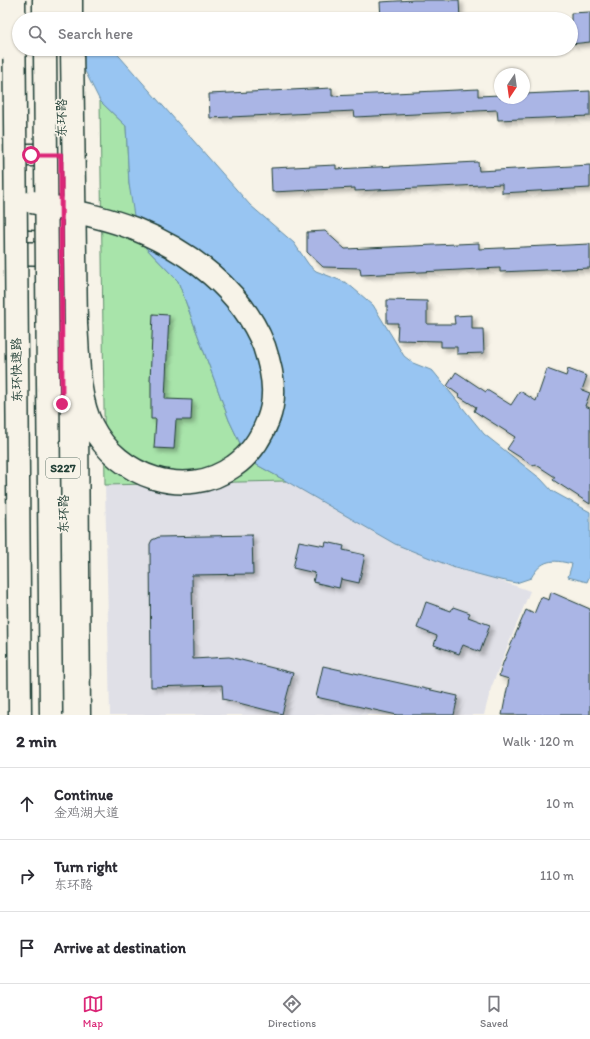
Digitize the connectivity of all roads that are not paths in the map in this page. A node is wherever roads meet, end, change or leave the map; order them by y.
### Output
1 (0, 0) edge
2 (14, 0) edge
3 (44, 0) edge
4 (60, 0) edge
5 (71, 0) edge
6 (14, 12) edge
7 (44, 12) edge
8 (60, 12) edge
9 (71, 12) edge
10 (0, 48) edge
11 (14, 56) edge
12 (59, 56) edge
13 (59, 56) edge
14 (69, 56) edge
15 (61, 155) junction
16 (0, 156) edge
17 (0, 194) edge
18 (74, 212) edge
19 (74, 212) edge
20 (74, 212) edge
21 (74, 212) edge
22 (0, 218) edge
23 (61, 220) junction
24 (1, 253) junction
25 (61, 254) junction
26 (62, 358) junction
27 (7, 715) edge
28 (20, 715) edge
29 (51, 715) edge
30 (64, 715) edge
31 (79, 715) edge

1 - 10 main road, bridge
2 - 6 main road, 东环快速路, bridge
3 - 7 main road
4 - 8 main road
5 - 9 main road
10 - 16 main road
11 - 28 main road, 东环快速路, bridge
12 - 15 main road, 东环路 / S227
13 - 29 main road, bridge
14 - 21 main road, bridge
15 - 16 main road
15 - 23 main road, 东环路 / S227
16 - 22 main road
17 - 18 main road, bridge
19 - 20 main road, bridge
22 - 23 main road
22 - 24 main road
23 - 25 main road, 东环路 / S227
24 - 25 main road
24 - 27 main road
25 - 26 main road, 东环路 / S227
26 - 30 main road, 东环路 / S227
26 - 31 main road

